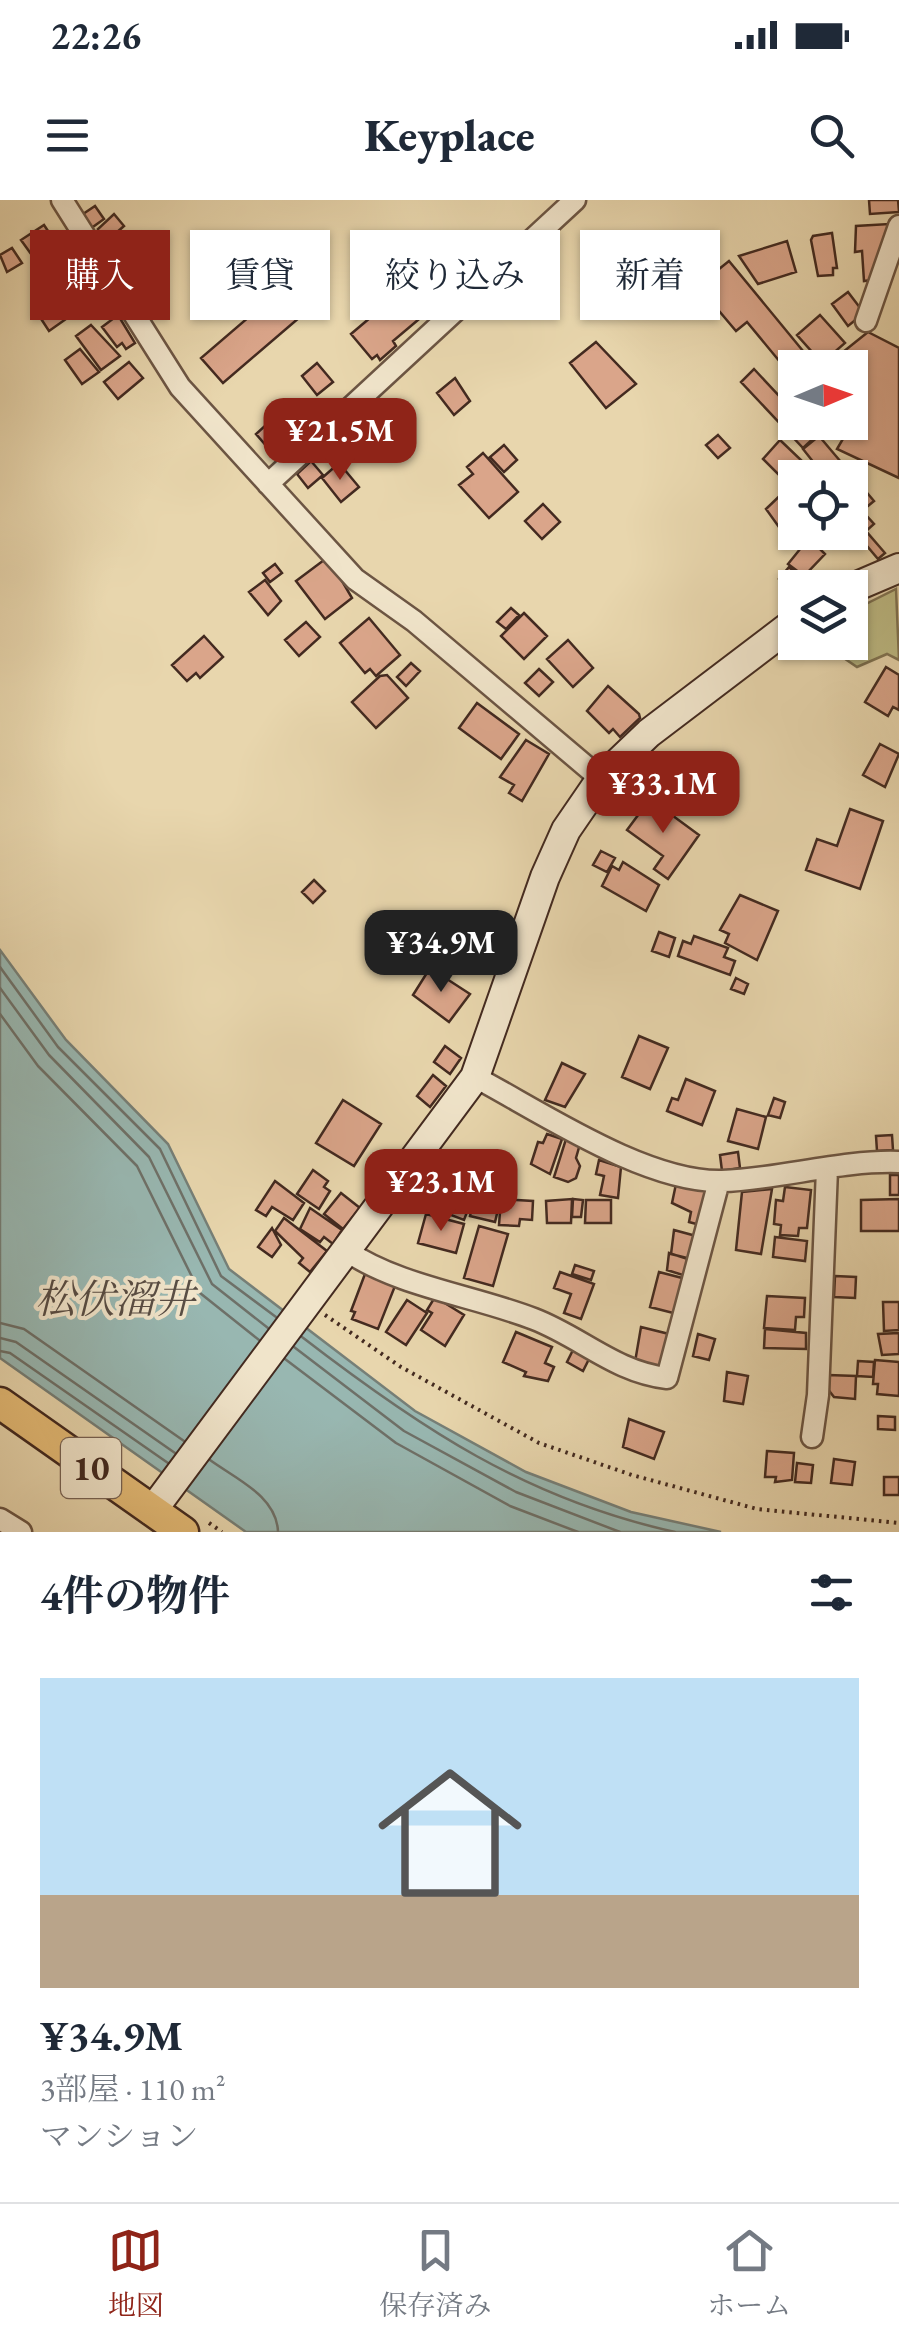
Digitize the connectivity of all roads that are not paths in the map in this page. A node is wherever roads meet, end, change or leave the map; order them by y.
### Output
1 (64, 200) edge
2 (575, 200) edge
3 (899, 226) edge
4 (866, 321) dead end
5 (268, 484) junction
6 (899, 568) edge
7 (868, 581) edge
8 (778, 635) edge
9 (601, 779) junction
10 (475, 1077) junction
11 (899, 1162) edge
12 (827, 1170) junction
13 (718, 1182) junction
14 (345, 1250) junction
15 (0, 1403) edge
16 (812, 1437) dead end
17 (159, 1502) junction
18 (0, 1519) edge
19 (20, 1532) edge
20 (183, 1532) edge

1 - 5 street
2 - 5 street
3 - 4 street
5 - 9 street
6 - 7 street
8 - 9 street
9 - 10 street
10 - 13 street
10 - 14 street
11 - 12 street
12 - 13 street
12 - 16 street
13 - 14 street
14 - 17 street
15 - 17 main road, 10
17 - 20 main road, 10
18 - 19 street

